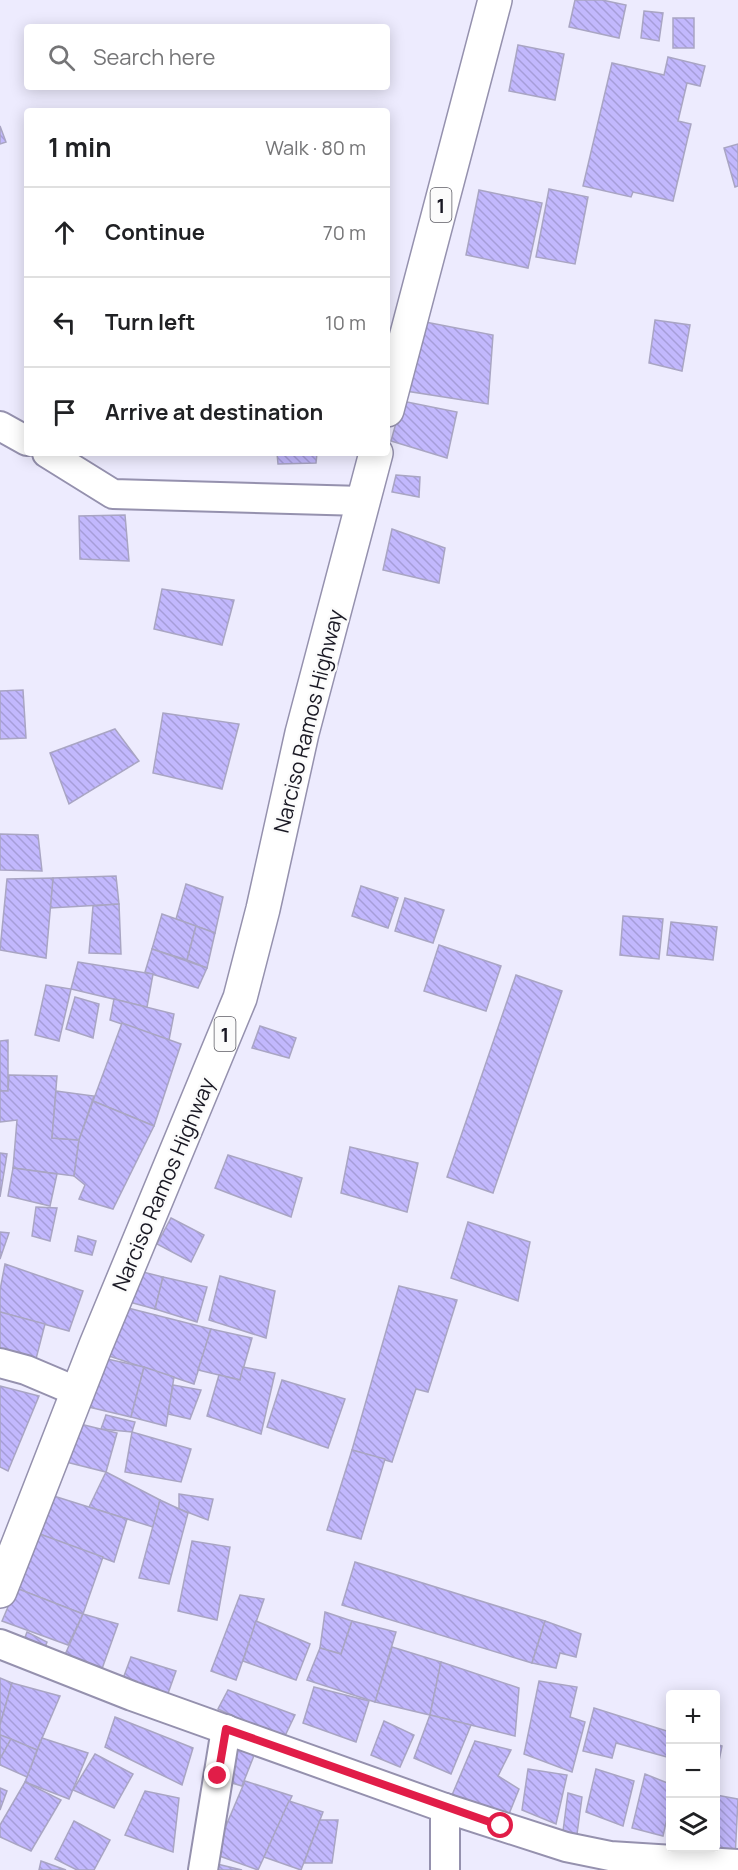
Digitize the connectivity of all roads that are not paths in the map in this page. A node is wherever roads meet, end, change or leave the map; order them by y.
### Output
1 (495, 0) edge
2 (390, 399) edge
3 (0, 426) edge
4 (24, 439) edge
5 (52, 456) edge
6 (375, 456) edge
7 (363, 501) junction
8 (0, 1363) edge
9 (78, 1392) junction
10 (0, 1591) edge
11 (0, 1644) edge
12 (226, 1729) junction
13 (445, 1808) junction
14 (610, 1863) edge
15 (738, 1864) edge
16 (203, 1870) edge
17 (445, 1870) edge

1 - 2 highway, 1
3 - 4 street
5 - 7 street
6 - 7 highway, Narciso Ramos Highway / 1
7 - 9 highway, Narciso Ramos Highway / 1
8 - 9 street
9 - 10 highway, Narciso Ramos Highway / 1
11 - 12 street
12 - 13 street
12 - 16 street
13 - 14 street
13 - 17 street
14 - 15 street

